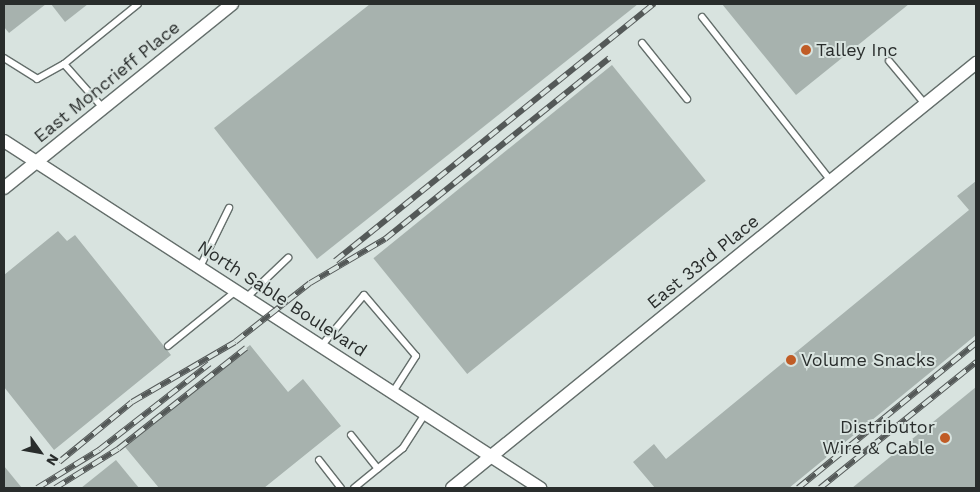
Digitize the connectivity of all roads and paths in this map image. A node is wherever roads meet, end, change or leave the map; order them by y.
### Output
1 (138, 4) edge
2 (232, 4) edge
3 (702, 17) dead end
4 (642, 43) dead end
5 (4, 58) edge
6 (890, 61) dead end
7 (976, 63) edge
8 (64, 64) junction
9 (687, 98) dead end
10 (925, 104) junction
11 (103, 108) junction
12 (4, 141) edge
13 (37, 162) junction
14 (831, 181) junction
15 (4, 188) edge
16 (229, 208) dead end
17 (288, 258) dead end
18 (200, 267) junction
19 (242, 293) junction
20 (322, 345) junction
21 (168, 346) dead end
22 (393, 392) junction
23 (425, 414) junction
24 (351, 436) dead end
25 (490, 457) junction
26 (319, 460) dead end
27 (378, 469) junction
28 (341, 488) edge
29 (354, 488) edge
30 (452, 488) edge
31 (540, 488) edge

1 - 8 lane
2 - 11 street, East Moncrieff Place
3 - 14 lane
4 - 9 lane
5 - 8 lane
6 - 10 lane
7 - 10 street, East 33rd Place
8 - 11 lane
10 - 14 street, East 33rd Place
11 - 13 street, East Moncrieff Place
12 - 13 street, North Sable Boulevard
13 - 15 street, East Moncrieff Place
13 - 18 street, North Sable Boulevard
14 - 25 street, East 33rd Place
16 - 18 lane
17 - 19 lane
18 - 19 street, North Sable Boulevard
19 - 20 street, North Sable Boulevard
19 - 21 lane
20 - 22 street, North Sable Boulevard
20 - 22 lane
22 - 23 street, North Sable Boulevard
23 - 25 street, North Sable Boulevard
23 - 27 lane
24 - 27 lane
25 - 30 street, East 33rd Place
25 - 31 street, North Sable Boulevard
26 - 28 lane
27 - 29 lane

